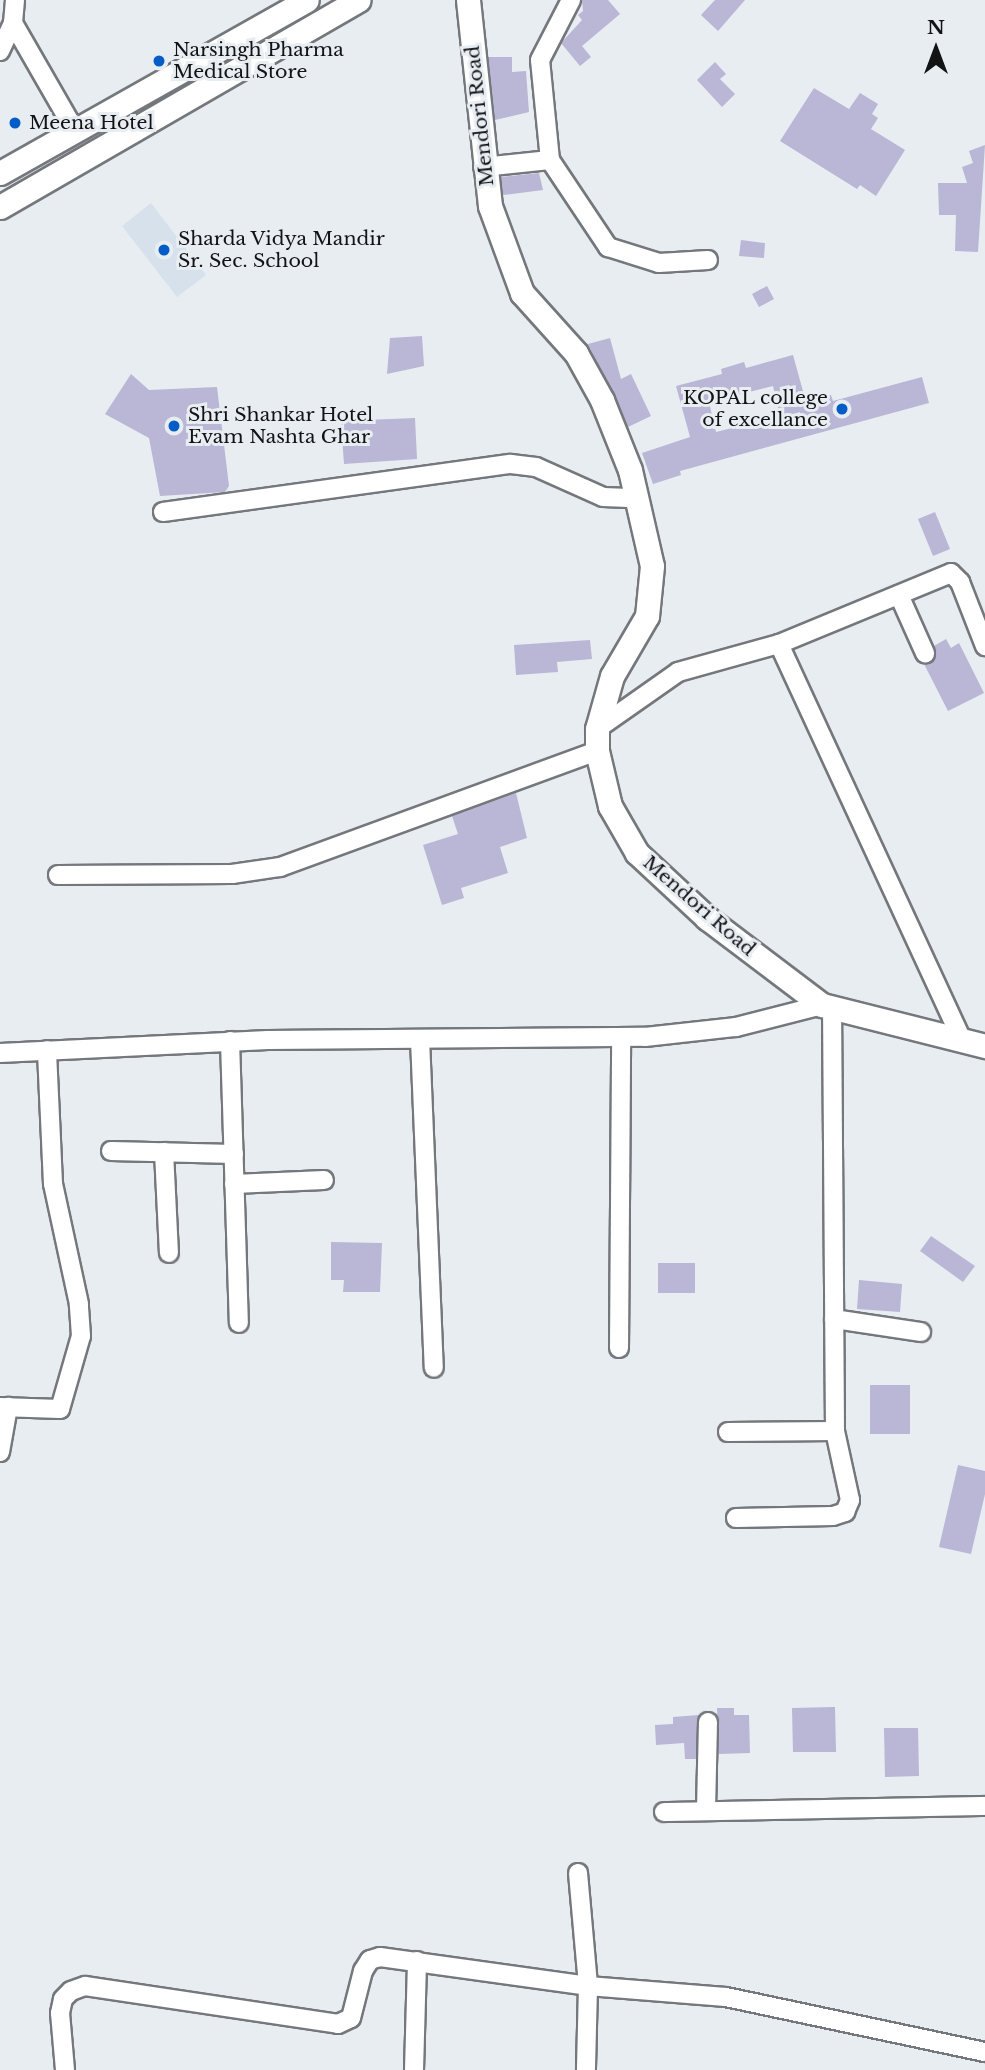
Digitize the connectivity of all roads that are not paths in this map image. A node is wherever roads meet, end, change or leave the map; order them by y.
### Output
1 (15, 0) edge
2 (307, 0) edge
3 (359, 0) edge
4 (468, 0) edge
5 (571, 0) edge
6 (13, 23) junction
7 (0, 51) edge
8 (164, 80) junction
9 (180, 106) junction
10 (107, 111) junction
11 (74, 129) junction
12 (123, 138) junction
13 (550, 160) junction
14 (483, 167) junction
15 (0, 173) edge
16 (0, 207) edge
17 (708, 260) dead end
18 (636, 498) junction
19 (163, 512) dead end
20 (899, 595) junction
21 (779, 644) junction
22 (985, 646) edge
23 (925, 653) dead end
24 (597, 740) junction
25 (58, 875) dead end
26 (827, 1007) junction
27 (621, 1037) junction
28 (420, 1039) junction
29 (230, 1041) junction
30 (962, 1041) junction
31 (985, 1046) edge
32 (47, 1050) junction
33 (0, 1053) edge
34 (111, 1152) dead end
35 (164, 1152) junction
36 (233, 1154) junction
37 (324, 1180) dead end
38 (234, 1184) junction
39 (169, 1253) dead end
40 (834, 1319) junction
41 (239, 1323) dead end
42 (921, 1332) dead end
43 (619, 1348) dead end
44 (433, 1368) dead end
45 (4, 1407) edge
46 (835, 1431) junction
47 (728, 1432) dead end
48 (0, 1452) edge
49 (736, 1518) dead end
50 (708, 1722) dead end
51 (985, 1806) edge
52 (706, 1811) junction
53 (664, 1812) dead end
54 (578, 1873) dead end
55 (417, 1961) junction
56 (588, 1986) junction
57 (985, 2052) edge
58 (65, 2070) edge
59 (414, 2070) edge
60 (586, 2070) edge

1 - 6 street
2 - 8 main road
3 - 9 main road
4 - 14 main road, Mendori Road
5 - 13 street
6 - 7 street
6 - 11 street
8 - 9 main road
8 - 10 main road
9 - 12 main road
10 - 11 main road
10 - 12 main road
11 - 15 main road
12 - 16 main road
13 - 14 street
13 - 17 street
14 - 18 main road, Mendori Road
18 - 19 street
18 - 24 main road, Mendori Road
20 - 21 street
20 - 22 street
20 - 23 street
21 - 24 street
21 - 30 street
24 - 25 street
24 - 26 main road, Mendori Road
26 - 27 street
26 - 30 main road, Mendori Road
26 - 40 street
27 - 28 street
27 - 43 street
28 - 29 street
28 - 44 street
29 - 32 street
29 - 36 street
30 - 31 main road, Mendori Road
32 - 33 street
32 - 45 street
34 - 35 street
35 - 36 street
35 - 39 street
36 - 38 street
37 - 38 street
38 - 41 street
40 - 42 street
40 - 46 street
45 - 48 street
46 - 47 street
46 - 49 street
50 - 52 street
51 - 52 street
52 - 53 street
54 - 56 street
55 - 56 street
55 - 58 street
55 - 59 street
56 - 57 street
56 - 60 street

